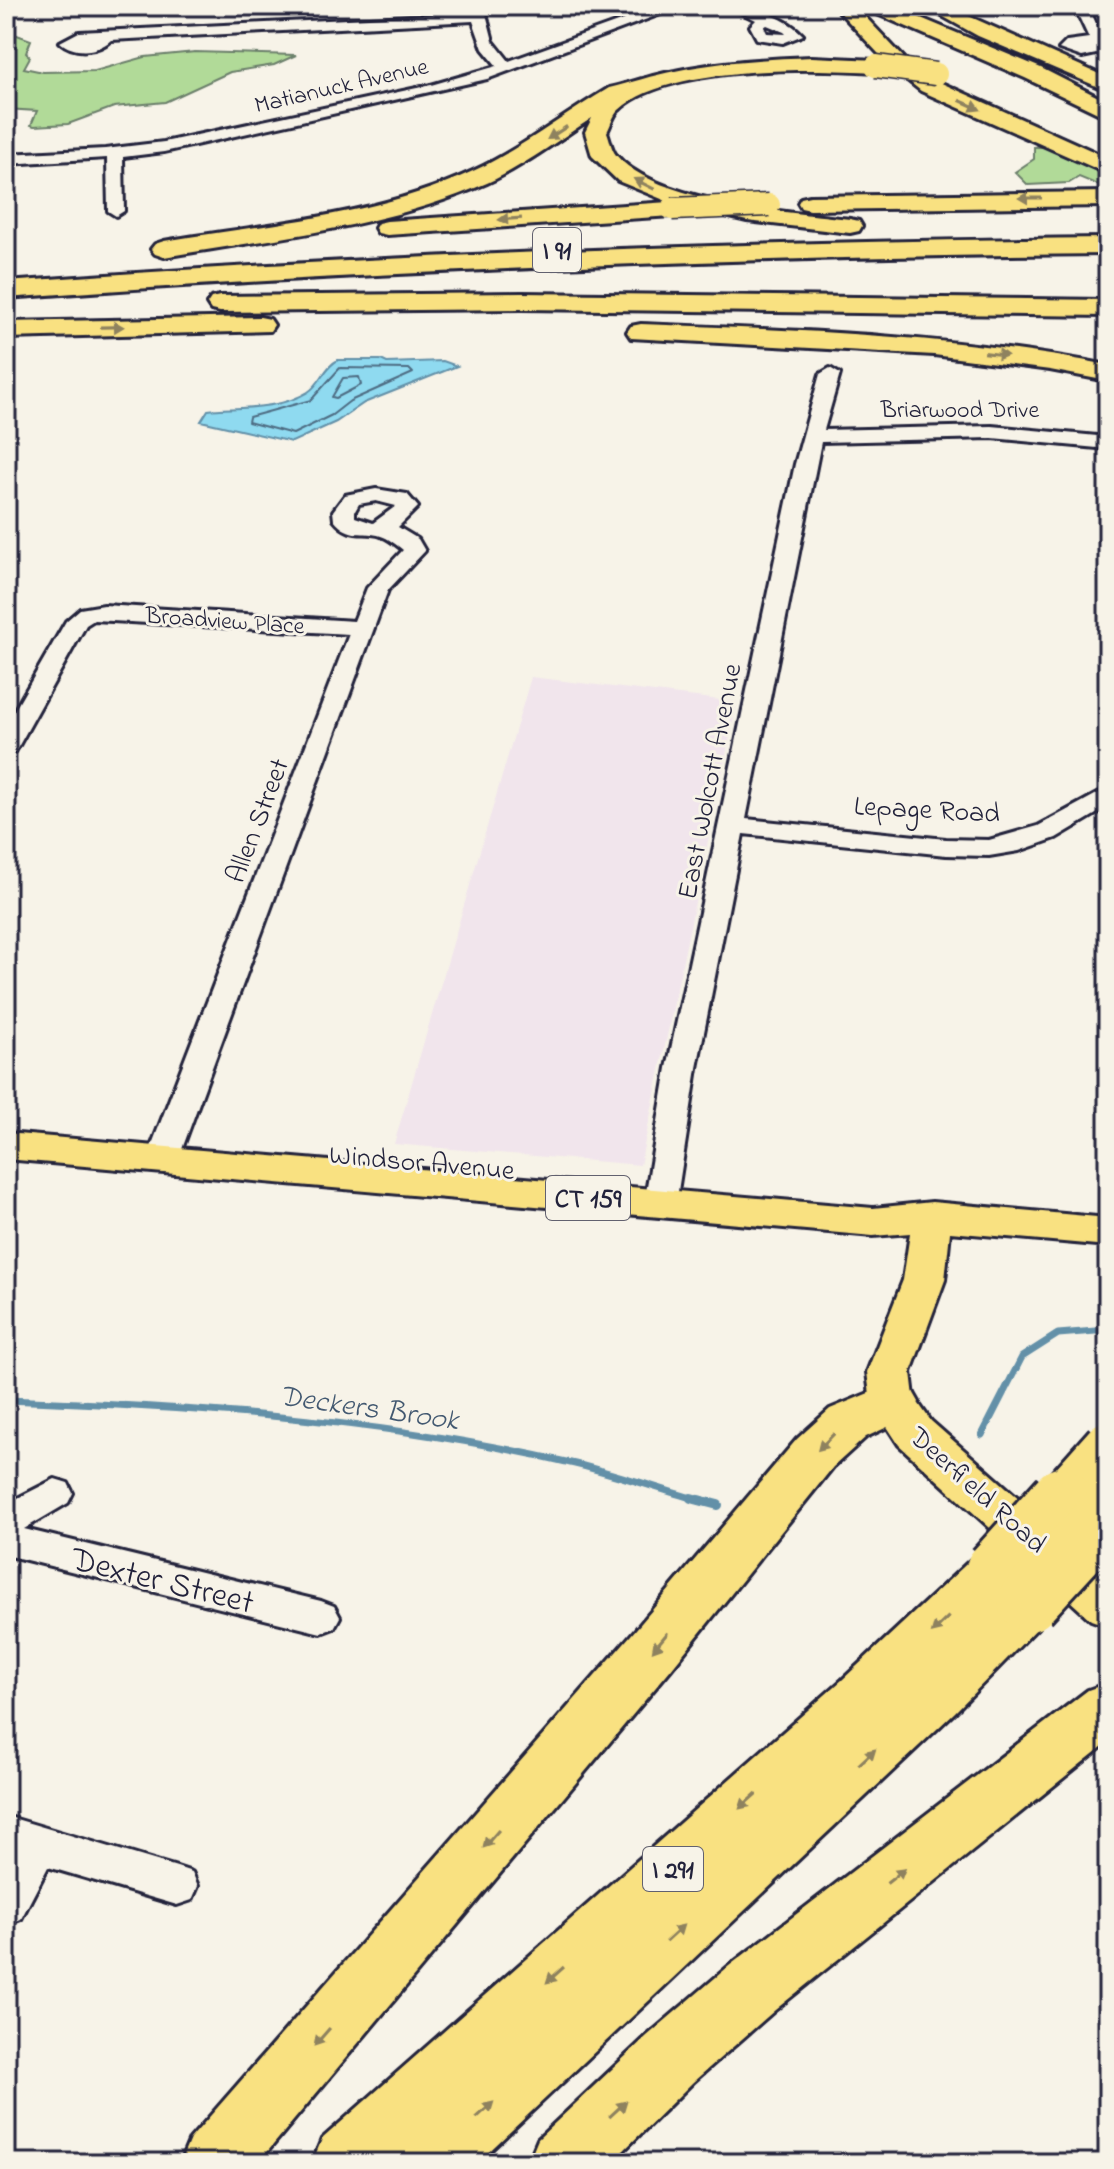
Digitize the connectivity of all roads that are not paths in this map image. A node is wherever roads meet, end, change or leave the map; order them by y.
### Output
1 (675, 6) edge
2 (735, 6) edge
3 (844, 6) edge
4 (875, 6) edge
5 (933, 6) edge
6 (1081, 6) edge
7 (478, 12) edge
8 (765, 19) dead end
9 (100, 36) dead end
10 (1089, 45) dead end
11 (873, 63) junction
12 (508, 67) junction
13 (1108, 85) edge
14 (982, 86) dead end
15 (1018, 91) dead end
16 (1108, 111) edge
17 (1108, 131) edge
18 (115, 154) junction
19 (6, 159) edge
20 (1108, 167) edge
21 (1108, 199) edge
22 (116, 211) dead end
23 (1108, 237) edge
24 (1108, 246) edge
25 (164, 249) junction
26 (132, 252) dead end
27 (1108, 266) edge
28 (843, 279) dead end
29 (6, 281) edge
30 (129, 281) junction
31 (6, 290) edge
32 (251, 294) junction
33 (1108, 298) edge
34 (6, 303) edge
35 (1108, 308) edge
36 (6, 312) edge
37 (415, 325) junction
38 (482, 328) dead end
39 (6, 330) edge
40 (611, 331) dead end
41 (1108, 334) edge
42 (1108, 373) edge
43 (830, 374) dead end
44 (812, 436) junction
45 (1108, 443) edge
46 (384, 528) dead end
47 (363, 628) junction
48 (6, 747) edge
49 (1108, 796) edge
50 (732, 825) junction
51 (6, 1125) edge
52 (6, 1146) edge
53 (166, 1149) junction
54 (662, 1193) junction
55 (932, 1216) junction
56 (1108, 1232) edge
57 (893, 1402) junction
58 (1108, 1445) edge
59 (55, 1493) dead end
60 (1108, 1514) edge
61 (6, 1522) edge
62 (6, 1540) edge
63 (1012, 1586) junction
64 (1108, 1606) edge
65 (321, 1617) dead end
66 (1108, 1708) edge
67 (22, 1840) edge
68 (177, 1886) dead end
69 (6, 1905) edge
70 (214, 2163) edge
71 (346, 2163) edge
72 (427, 2163) edge
73 (562, 2163) edge

1 - 12 street, Matianuck Avenue
2 - 8 street
3 -> 20 highway
4 - 16 highway
5 - 13 main road
6 - 10 street
7 - 9 street
7 - 12 street
11 - 14 highway, bridge
23 -> 11 highway
11 -> 25 highway
12 - 18 street, Matianuck Avenue
15 - 17 highway
18 - 19 street, Matianuck Avenue
18 - 22 street
21 -> 25 highway, bridge
23 - 29 highway, I 91
24 - 30 highway
25 - 26 highway
27 - 30 highway
28 - 32 highway
30 - 31 highway
32 - 33 highway
32 - 34 highway
35 - 36 highway, I 91
37 - 38 highway
39 -> 37 highway
37 - 41 highway
40 -> 42 highway
43 - 44 street, East Wolcott Avenue
44 - 45 street, Briarwood Drive
44 - 50 street, East Wolcott Avenue
46 - 47 street, Allen Street
47 - 48 street, Broadview Place
47 - 53 street, Allen Street
49 - 50 street, Lepage Road
50 - 54 street, East Wolcott Avenue
51 - 53 main road, Windsor Avenue / CT 159
52 - 53 main road, Windsor Avenue / CT 159
53 - 54 main road, Windsor Avenue / CT 159
54 - 55 main road, Windsor Avenue / CT 159
55 - 56 main road, Windsor Avenue / CT 159
55 - 57 main road, Deerfield Road
57 - 64 main road, Deerfield Road
57 -> 70 highway
58 - 63 highway, I 291, bridge
59 - 61 street
60 - 63 highway, I 291, bridge
62 - 65 street, Dexter Street
63 -> 71 highway, I 291
72 -> 63 highway, I 291
73 -> 66 highway
67 - 68 street
67 - 69 street

